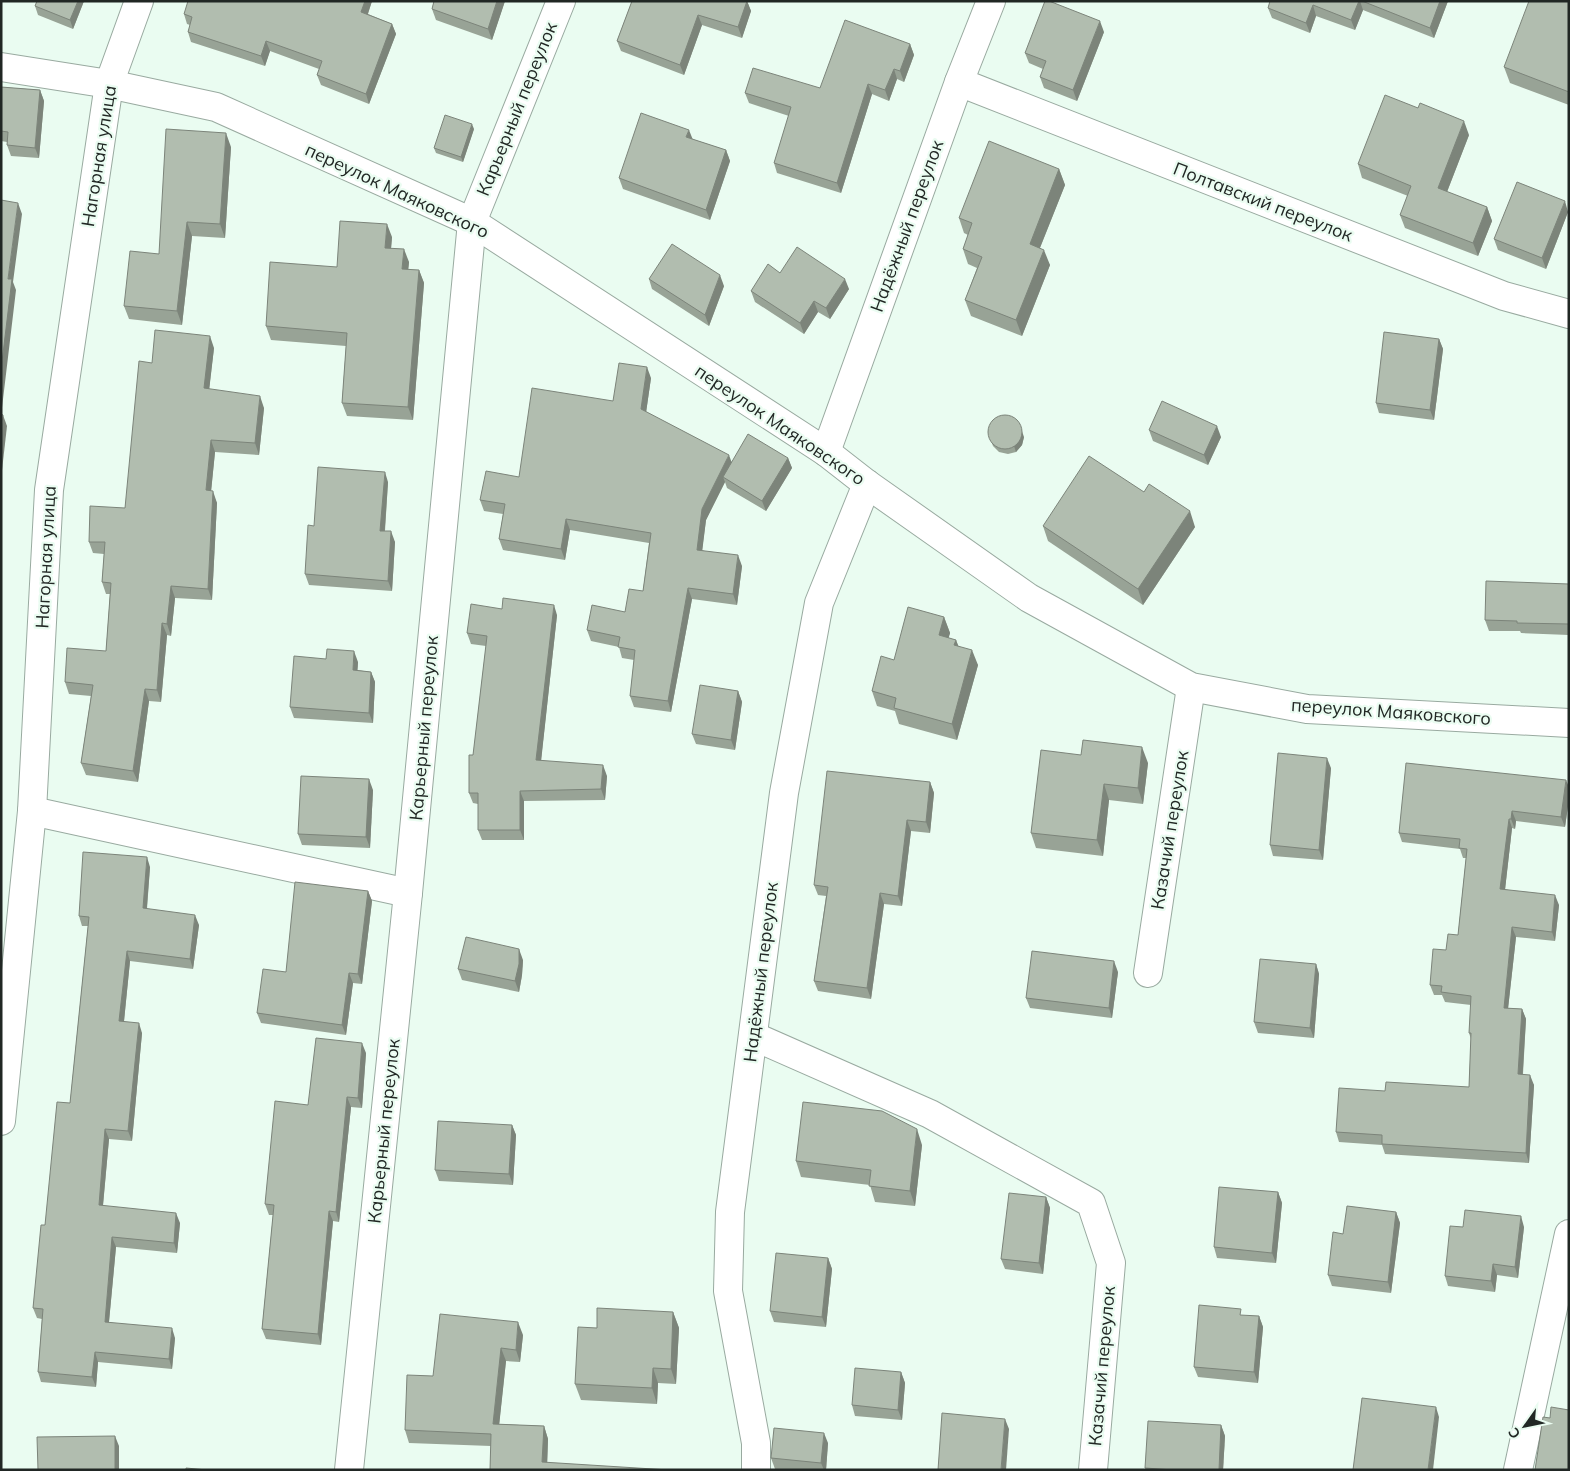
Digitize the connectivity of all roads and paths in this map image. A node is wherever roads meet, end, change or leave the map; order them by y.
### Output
1 (139, 1) edge
2 (561, 1) edge
3 (991, 1) edge
4 (1, 67) edge
5 (959, 82) junction
6 (109, 84) junction
7 (472, 222) junction
8 (1569, 314) edge
9 (826, 452) junction
10 (867, 484) junction
11 (1191, 687) junction
12 (1569, 723) edge
13 (32, 811) junction
14 (408, 893) junction
15 (1148, 973) dead end
16 (753, 1036) junction
17 (1, 1121) edge
18 (1569, 1234) edge
19 (349, 1470) edge
20 (756, 1470) edge
21 (1093, 1470) edge
22 (1518, 1470) edge

1 - 6 street, Нагорная улица
2 - 7 street, Карьерный переулок
3 - 5 street, Надёжный переулок
4 - 6 street, переулок Маяковского
5 - 8 street, Полтавский переулок
5 - 9 street, Надёжный переулок
6 - 7 street, переулок Маяковского
6 - 13 street, Нагорная улица
7 - 9 street, переулок Маяковского
7 - 14 street, Карьерный переулок
9 - 10 street, переулок Маяковского
10 - 11 street, переулок Маяковского
10 - 16 street, Надёжный переулок
11 - 12 street, переулок Маяковского
11 - 15 street, Казачий переулок
13 - 14 street
13 - 17 street, Нагорная улица
14 - 19 street, Карьерный переулок
16 - 20 street, Надёжный переулок
16 - 21 street, Казачий переулок
18 - 22 street

